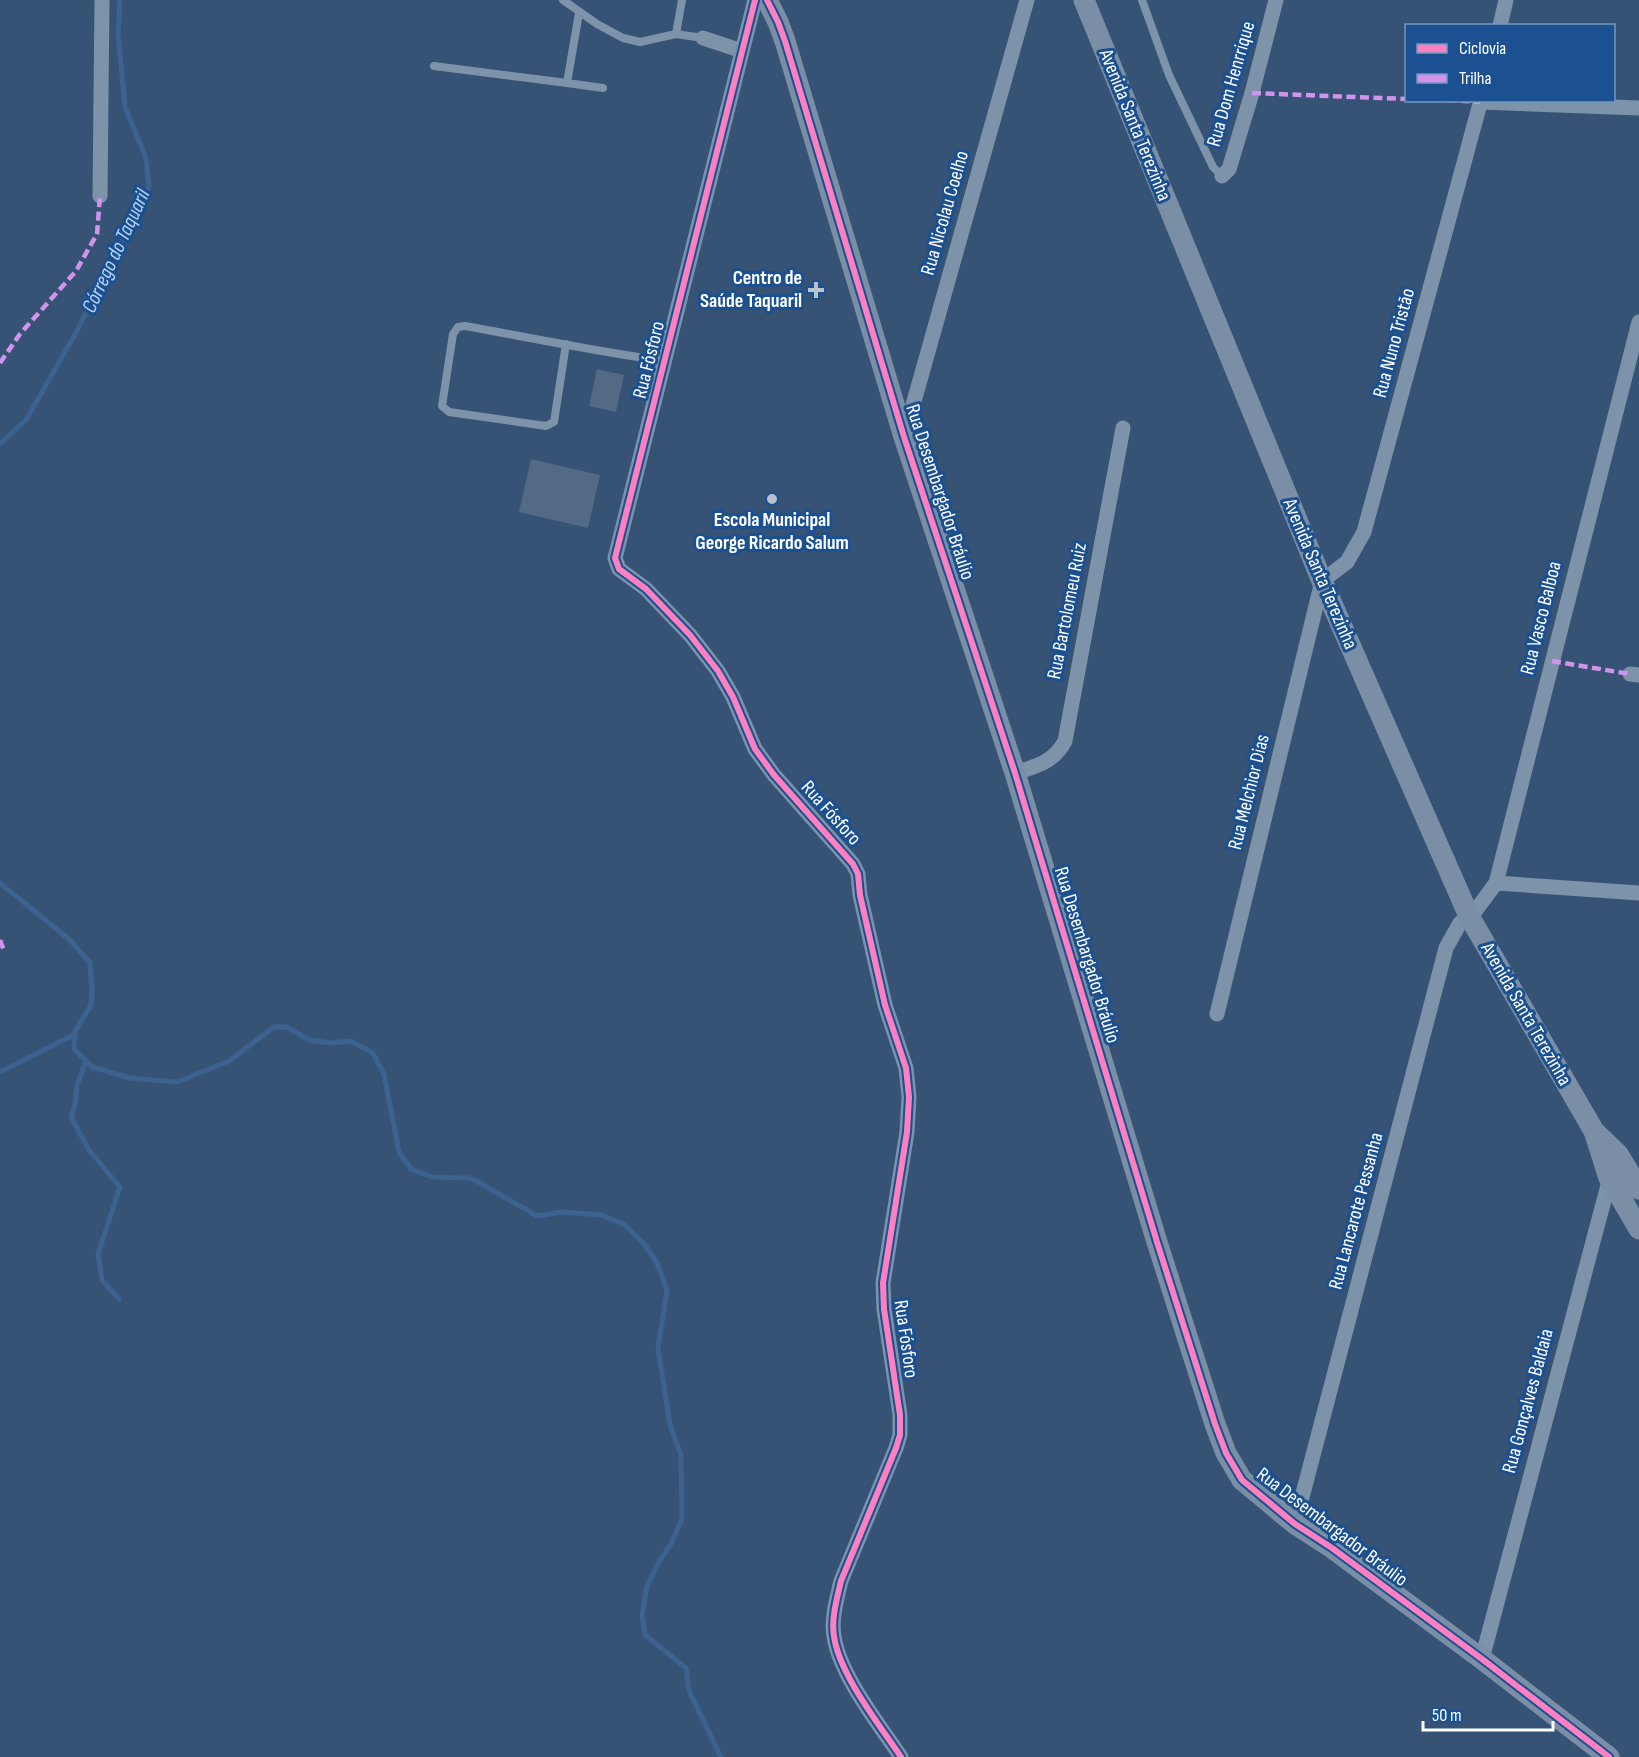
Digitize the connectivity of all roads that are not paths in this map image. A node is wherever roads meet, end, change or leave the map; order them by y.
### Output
1 (102, 0) edge
2 (563, 0) edge
3 (682, 0) edge
4 (755, 0) edge
5 (767, 0) edge
6 (1027, 0) edge
7 (1084, 0) edge
8 (1142, 0) edge
9 (1276, 0) edge
10 (1506, 0) edge
11 (579, 13) junction
12 (1500, 24) edge
13 (676, 34) junction
14 (703, 38) joint
15 (742, 51) junction
16 (434, 66) dead end
17 (567, 83) junction
18 (603, 88) dead end
19 (1480, 102) edge
20 (1503, 102) edge
21 (1639, 108) edge
22 (1222, 176) joint
23 (100, 196) dead end
24 (1639, 322) edge
25 (566, 344) junction
26 (665, 362) junction
27 (1123, 428) dead end
28 (904, 437) junction
29 (1322, 581) junction
30 (1015, 773) junction
31 (1496, 883) junction
32 (1639, 893) edge
33 (1469, 916) junction
34 (1217, 1014) dead end
35 (1594, 1131) junction
36 (1618, 1154) junction
37 (1609, 1178) junction
38 (1639, 1189) edge
39 (1639, 1229) edge
40 (1295, 1524) junction
41 (1482, 1659) junction
42 (901, 1757) edge
43 (1609, 1757) edge

1 - 23 street
2 - 11 lane
3 - 13 lane
4 - 15 street, Rua Fósforo
5 - 28 street, Rua Desembargador Bráulio
6 - 28 street, Rua Nicolau Coelho
7 - 29 street, Avenida Santa Terezinha
8 - 22 lane
9 - 22 street, Rua Dom Henrrique
10 - 12 street
11 - 13 lane
11 - 17 lane
13 - 14 lane
14 - 15 street
15 - 26 street, Rua Fósforo
16 - 17 lane
17 - 18 lane
19 - 29 street, Rua Nuno Tristão
20 - 21 street
24 - 31 street, Rua Vasco Balboa
25 - 25 lane
25 - 26 lane
26 - 42 street, Rua Fósforo
27 - 30 street, Rua Bartolomeu Ruiz
28 - 30 street, Rua Desembargador Bráulio
29 - 33 street, Avenida Santa Terezinha
29 - 34 street, Rua Melchior Dias
30 - 40 street, Rua Desembargador Bráulio
31 - 32 street
31 - 33 street, Rua Vasco Balboa
33 - 35 street, Avenida Santa Terezinha
33 - 40 street, Rua Lancarote Pessanha
35 - 36 street, Avenida Santa Terezinha
35 - 37 street, Avenida Santa Terezinha
36 - 37 street, Rua Gonçalves Baldaia
36 - 38 street, Avenida Santa Terezinha
37 - 39 street, Avenida Santa Terezinha
37 - 41 street, Rua Gonçalves Baldaia
40 - 41 street, Rua Desembargador Bráulio
41 - 43 street, Rua Desembargador Bráulio

